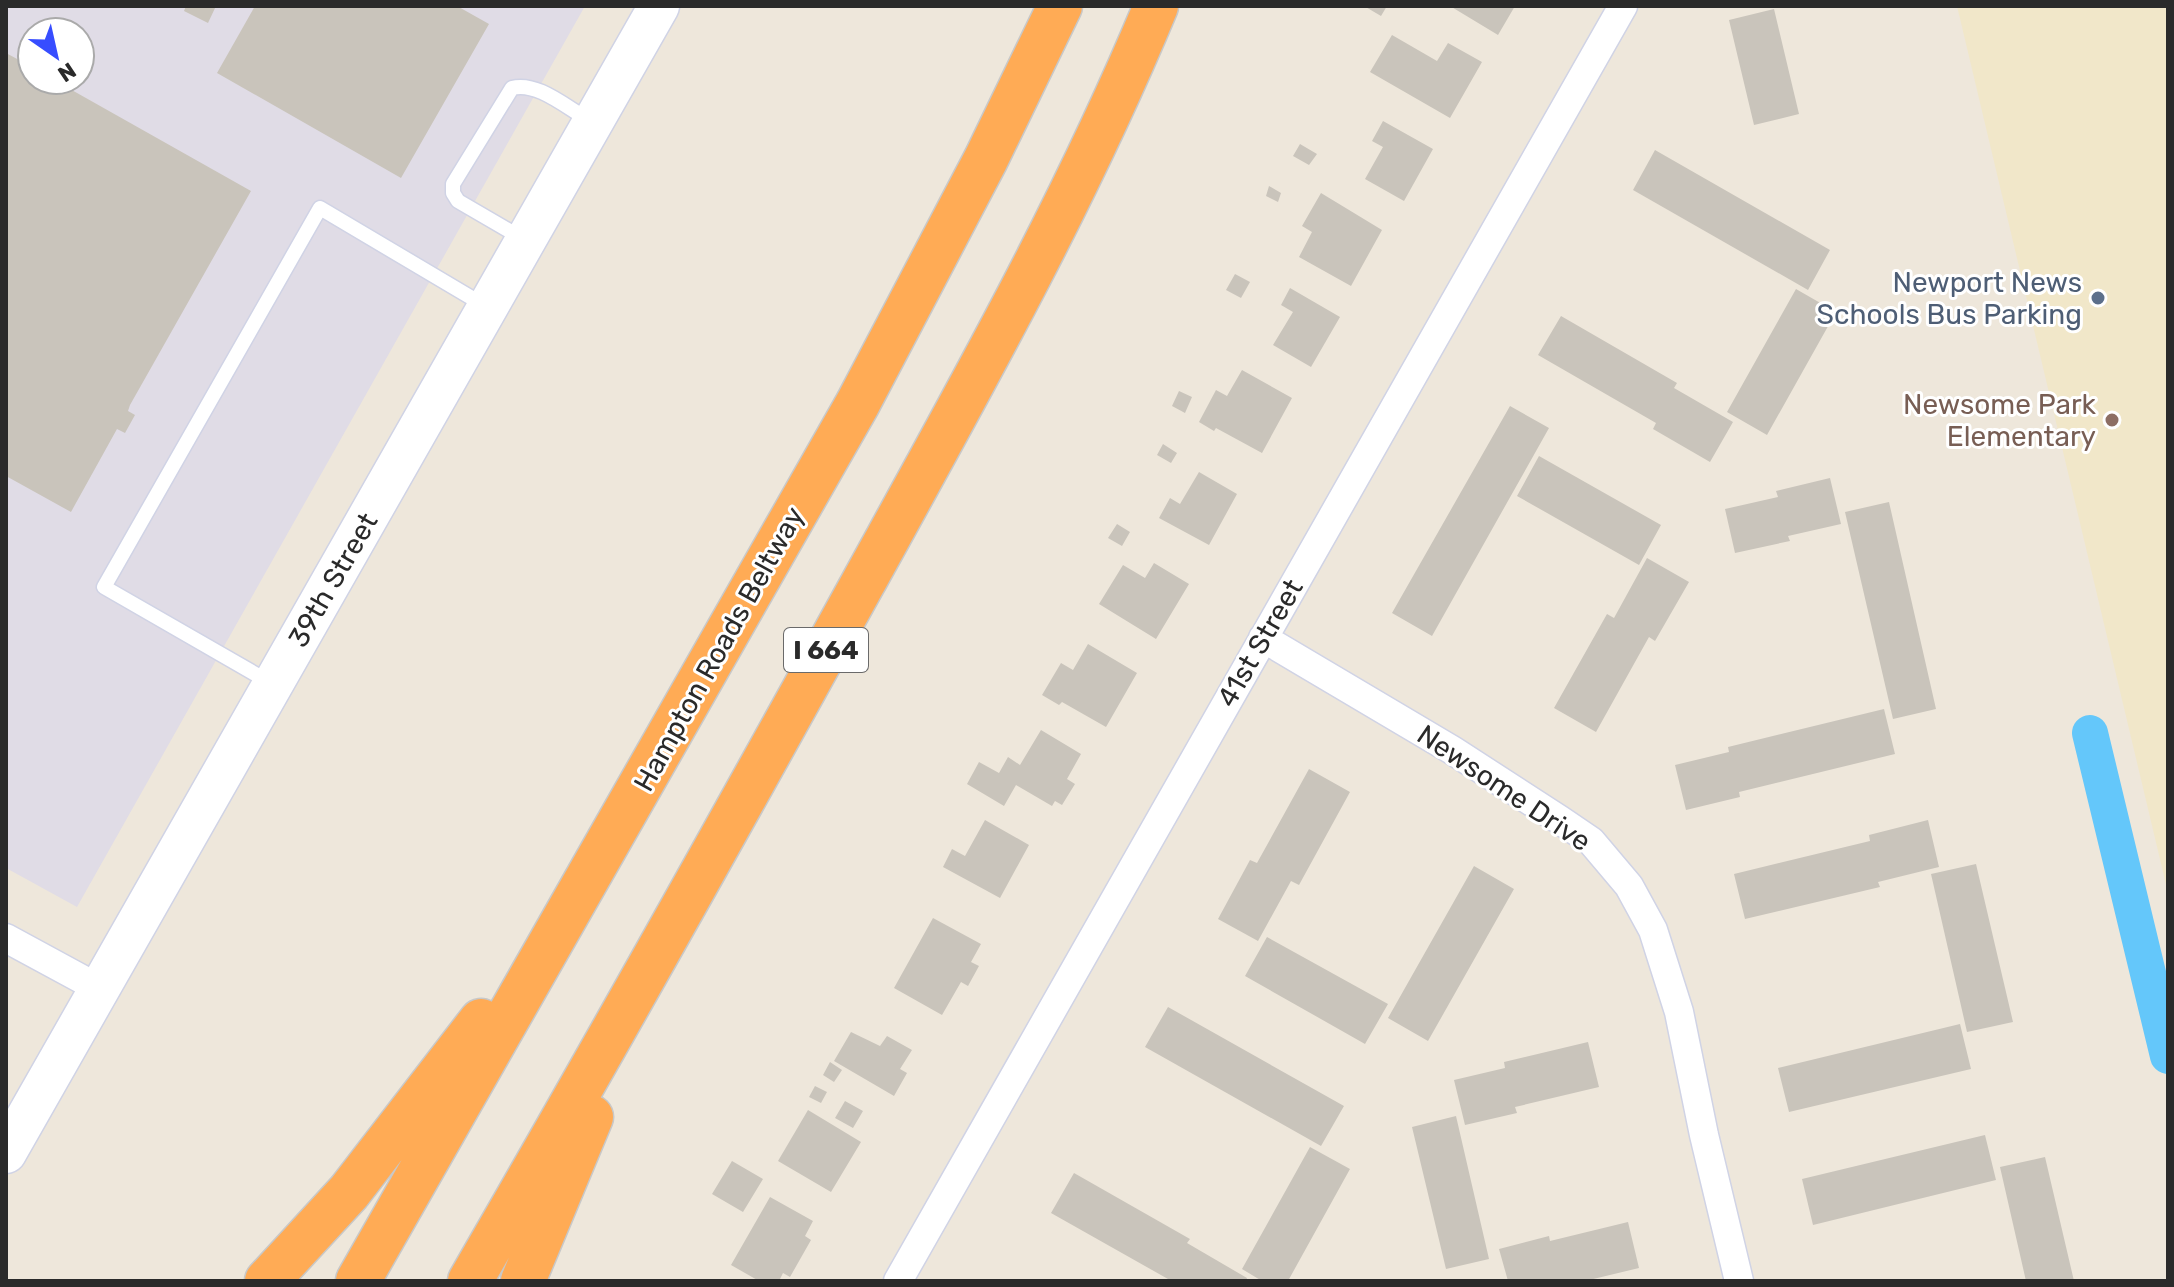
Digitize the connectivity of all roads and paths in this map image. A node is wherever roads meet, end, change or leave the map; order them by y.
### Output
1 (659, 6) edge
2 (1060, 6) edge
3 (1156, 6) edge
4 (1623, 6) edge
5 (593, 122) junction
6 (526, 240) junction
7 (487, 308) junction
8 (1263, 638) junction
9 (273, 684) junction
10 (587, 882) junction
11 (6, 938) edge
12 (665, 940) junction
13 (100, 989) junction
14 (6, 1153) edge
15 (267, 1281) edge
16 (358, 1281) edge
17 (470, 1281) edge
18 (523, 1281) edge
19 (898, 1281) edge
20 (1739, 1281) edge

1 - 5 main road, 39th Street
2 - 10 highway, Hampton Roads Beltway
3 - 12 highway, I 664
4 - 8 street, 41st Street
5 - 6 main road, 39th Street
5 - 6 lane
6 - 7 main road, 39th Street
7 - 9 main road, 39th Street
7 - 9 lane
8 - 19 street, 41st Street
8 - 20 street, Newsome Drive
9 - 13 main road, 39th Street
10 - 15 highway
10 - 16 highway, Hampton Roads Beltway
11 - 13 street
12 - 17 highway, I 664
12 - 18 highway
13 - 14 main road, 39th Street

